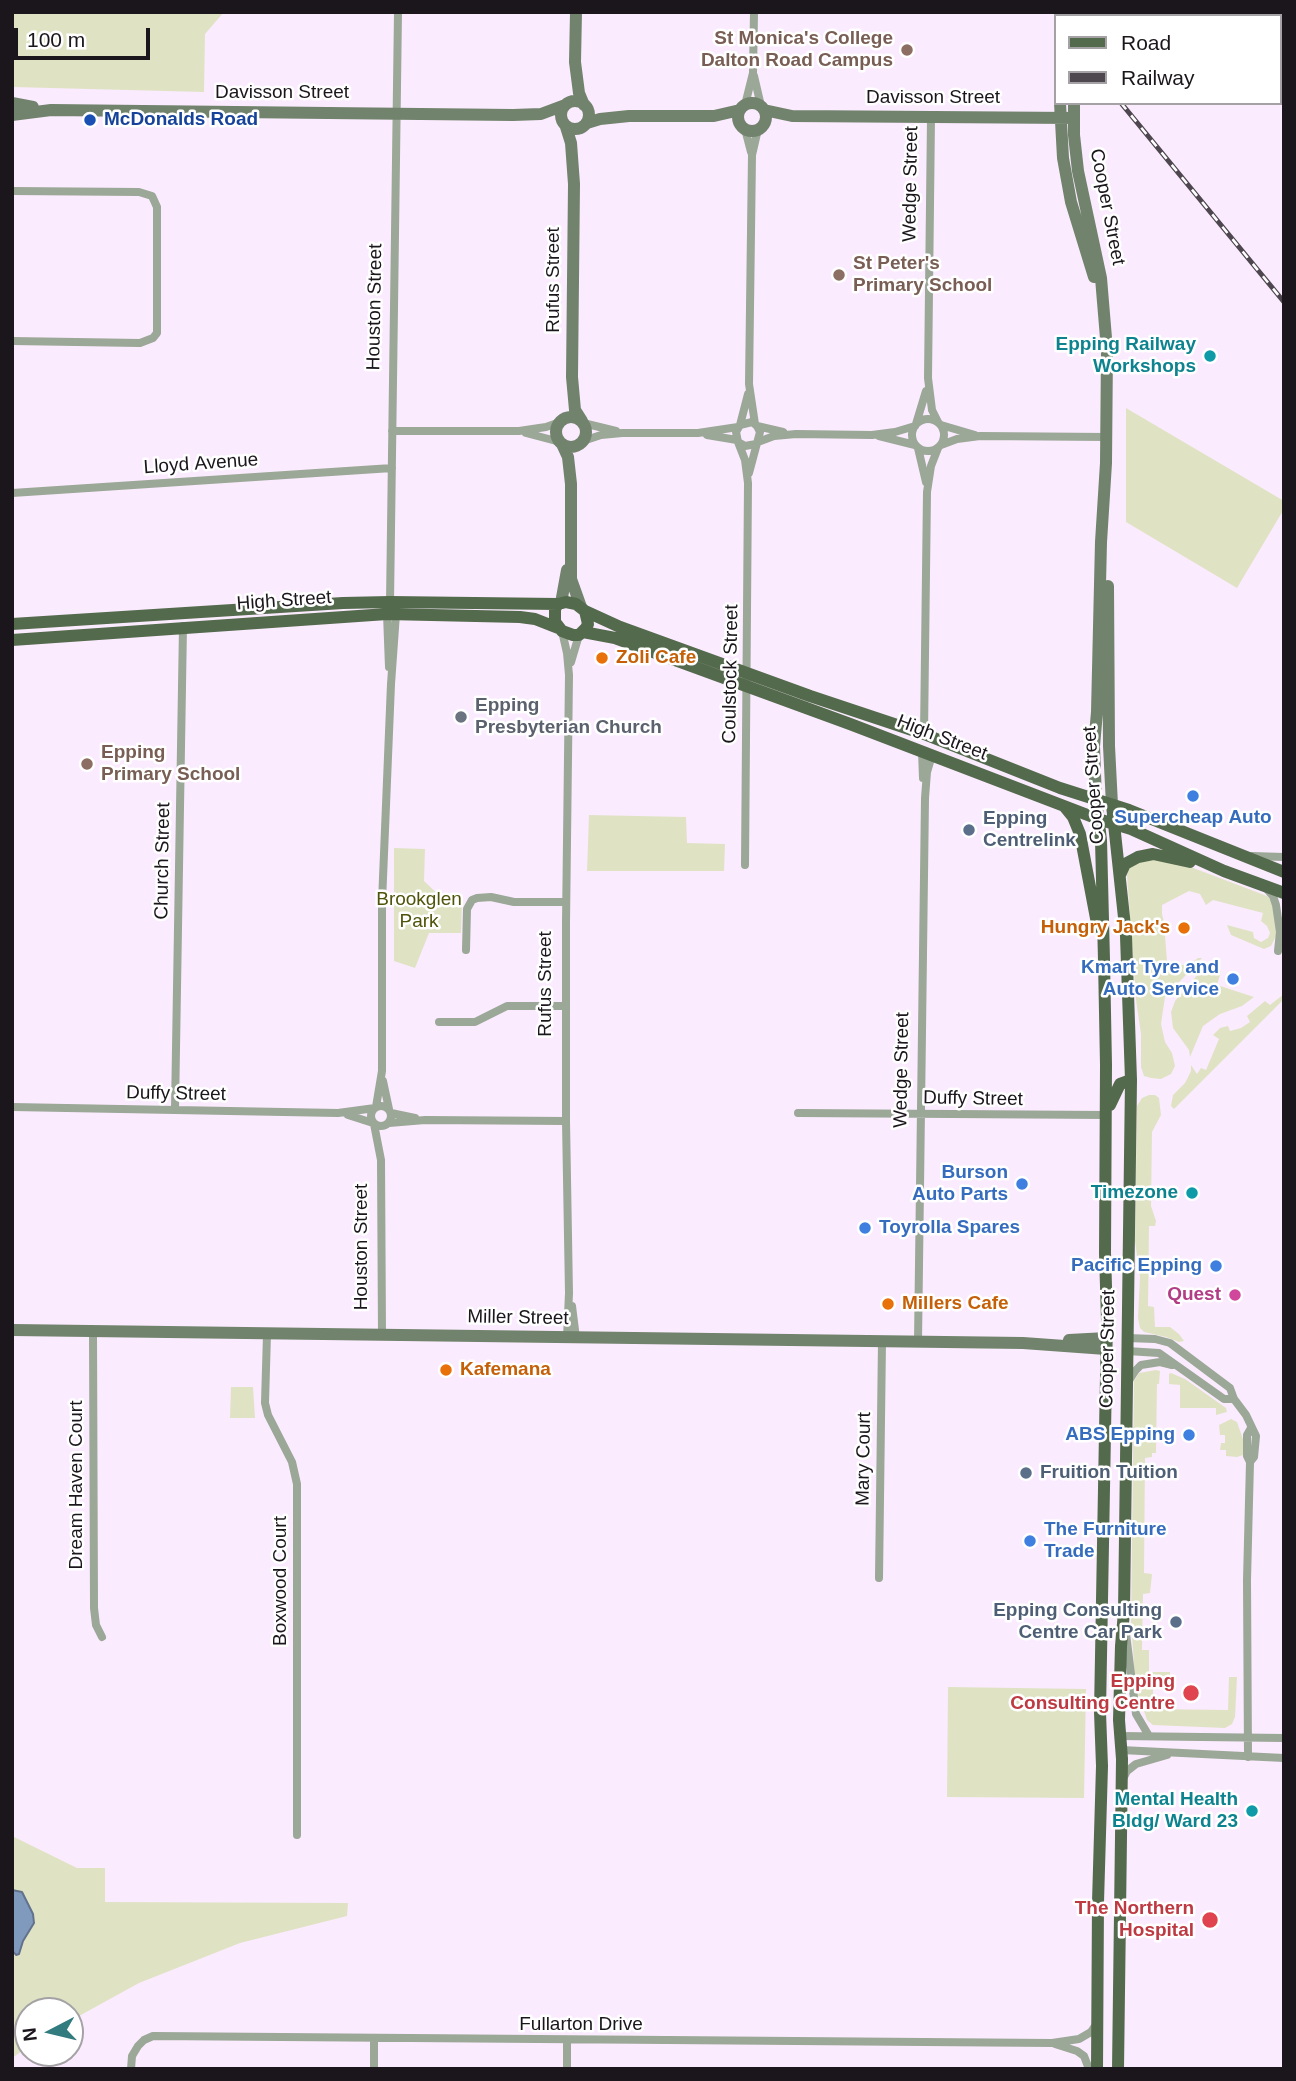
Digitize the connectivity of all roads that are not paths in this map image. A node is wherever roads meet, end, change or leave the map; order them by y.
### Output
1 (398, 12) edge
2 (576, 12) edge
3 (754, 12) edge
4 (575, 62) junction
5 (753, 74) junction
6 (12, 103) edge
7 (566, 104) junction
8 (1060, 105) edge
9 (1074, 105) edge
10 (586, 106) junction
11 (762, 108) junction
12 (51, 110) junction
13 (397, 113) junction
14 (12, 115) edge
15 (513, 115) junction
16 (629, 116) junction
17 (792, 117) junction
18 (931, 117) junction
19 (1060, 118) junction
20 (1074, 118) junction
21 (749, 120) junction
22 (586, 124) junction
23 (566, 127) junction
24 (574, 184) junction
25 (12, 191) edge
26 (1106, 318) junction
27 (12, 341) edge
28 (572, 376) junction
29 (928, 378) junction
30 (749, 384) junction
31 (561, 421) junction
32 (582, 422) junction
33 (939, 423) junction
34 (756, 425) junction
35 (916, 425) junction
36 (739, 426) junction
37 (392, 431) junction
38 (519, 432) junction
39 (622, 433) junction
40 (698, 433) junction
41 (796, 434) junction
42 (872, 435) junction
43 (980, 436) junction
44 (1107, 437) junction
45 (737, 441) junction
46 (582, 442) junction
47 (561, 443) junction
48 (757, 443) junction
49 (917, 446) junction
50 (939, 446) junction
51 (1107, 463) junction
52 (392, 468) junction
53 (748, 483) junction
54 (571, 484) junction
55 (927, 492) junction
56 (12, 493) edge
57 (570, 556) junction
58 (559, 604) junction
59 (583, 609) junction
60 (391, 610) junction
61 (183, 621) junction
62 (12, 624) edge
63 (560, 630) junction
64 (581, 634) junction
65 (12, 639) edge
66 (746, 672) junction
67 (569, 675) junction
68 (746, 686) junction
69 (924, 734) junction
70 (927, 753) junction
71 (1096, 800) junction
72 (1112, 805) junction
73 (1064, 806) junction
74 (1098, 819) junction
75 (1115, 824) junction
76 (1242, 855) junction
77 (1284, 857) edge
78 (745, 865) dead end
79 (1224, 871) junction
80 (1284, 872) edge
81 (1120, 875) junction
82 (1265, 887) junction
83 (1284, 893) edge
84 (566, 902) junction
85 (1284, 942) edge
86 (466, 950) dead end
87 (1104, 960) junction
88 (566, 1006) junction
89 (439, 1022) dead end
90 (382, 1071) junction
91 (1131, 1080) junction
92 (12, 1107) edge
93 (376, 1108) junction
94 (174, 1109) junction
95 (390, 1111) junction
96 (338, 1113) junction
97 (798, 1113) dead end
98 (921, 1114) junction
99 (1106, 1115) junction
100 (425, 1120) junction
101 (566, 1121) junction
102 (374, 1124) junction
103 (389, 1124) junction
104 (381, 1160) junction
105 (12, 1330) edge
106 (93, 1331) junction
107 (267, 1334) junction
108 (382, 1335) junction
109 (572, 1338) junction
110 (882, 1341) junction
111 (918, 1342) junction
112 (1107, 1344) junction
113 (1127, 1344) junction
114 (1175, 1366) junction
115 (1126, 1385) junction
116 (1234, 1399) junction
117 (878, 1578) dead end
118 (1124, 1612) junction
119 (102, 1637) dead end
120 (1100, 1736) junction
121 (1120, 1736) junction
122 (1149, 1736) junction
123 (1248, 1737) junction
124 (1284, 1738) edge
125 (1102, 1750) junction
126 (1121, 1750) junction
127 (1176, 1753) junction
128 (1248, 1757) junction
129 (1284, 1758) edge
130 (1121, 1783) junction
131 (297, 1835) dead end
132 (1097, 2023) junction
133 (374, 2039) junction
134 (567, 2040) junction
135 (1118, 2040) junction
136 (1052, 2043) junction
137 (1094, 2067) edge
138 (131, 2069) edge
139 (374, 2069) edge
140 (567, 2069) edge
141 (1118, 2069) edge

1 - 13 street, Houston Street
2 - 4 street
3 - 5 street
4 - 7 street
4 - 10 street
5 - 11 street
5 - 21 street
6 - 12 street, Davisson Street
7 - 10 street
7 - 15 street, Davisson Street
7 - 23 street
8 - 19 street, Cooper Street
9 - 20 street, Cooper Street
10 - 16 street, Davisson Street
10 - 22 street
11 - 17 street, Davisson Street
11 - 21 street
11 - 21 street, Davisson Street
12 - 13 street, Davisson Street
12 - 14 street, Davisson Street
13 - 15 street, Davisson Street
13 - 37 street, Houston Street
15 - 23 street, Davisson Street
16 - 21 street, Davisson Street
16 - 22 street, Davisson Street
17 - 18 street, Davisson Street
17 - 21 street, Davisson Street
18 - 19 street, Davisson Street
18 - 29 street, Wedge Street
19 - 20 street, Davisson Street
19 - 26 street, Cooper Street
20 - 26 street, Cooper Street
21 - 30 street
22 - 23 street
22 - 24 street, Rufus Street
23 - 24 street, Rufus Street
24 - 28 street, Rufus Street
25 - 27 street
26 - 44 street, Cooper Street
28 - 31 street, Rufus Street
28 - 32 street, Rufus Street
29 - 33 street, Wedge Street
29 - 35 street, Wedge Street
30 - 34 street
30 - 36 street
31 - 32 street
31 - 38 street
31 - 47 street
32 - 39 street
32 - 46 street
33 - 35 street
33 - 43 street
33 - 50 street
34 - 36 street
34 - 41 street
34 - 48 street
35 - 42 street
35 - 49 street
36 - 40 street
36 - 45 street
37 - 38 street
37 - 52 street, Houston Street
38 - 47 street
39 - 40 street
39 - 46 street
40 - 45 street
41 - 42 street
41 - 48 street
42 - 49 street
43 - 44 street
43 - 50 street
44 - 51 street, Cooper Street
45 - 48 street
45 - 53 street, Coulstock Street
46 - 47 street
46 - 54 street
47 - 54 street
48 - 53 street, Coulstock Street
49 - 50 street
49 - 55 street, Wedge Street
50 - 55 street, Wedge Street
51 - 71 street, Cooper Street
51 - 72 street, Cooper Street
52 - 56 street, Lloyd Avenue
52 - 60 street, Houston Street
53 - 66 street, Coulstock Street
54 - 57 street
55 - 69 street, Wedge Street
57 - 58 street
57 - 59 street
58 - 59 main road
58 - 60 main road, High Street
58 - 63 main road
59 - 64 main road
59 - 66 main road, High Street
60 - 61 main road, High Street
60 - 63 main road, High Street
60 - 90 street, Houston Street
61 - 62 main road, High Street
61 - 65 main road, High Street
61 - 94 street, Church Street
63 - 64 main road
63 - 67 street, Rufus Street
64 - 67 street, Rufus Street
64 - 68 main road, High Street
66 - 68 street, Coulstock Street
66 - 69 main road, High Street
67 - 84 street, Rufus Street
68 - 70 main road, High Street
68 - 78 street, Coulstock Street
69 - 70 main road, Wedge Street
69 - 71 main road, High Street
70 - 73 main road, High Street
70 - 98 street, Wedge Street
71 - 72 main road, High Street
71 - 74 main road, Cooper Street
72 - 75 main road, Cooper Street
72 - 76 main road, High Street
73 - 74 main road, High Street
73 - 87 main road
74 - 75 main road, High Street
74 - 87 main road, Cooper Street
75 - 79 main road, High Street
75 - 81 main road, Cooper Street
76 - 77 street
76 - 80 main road, High Street
79 - 81 main road
79 - 82 main road, High Street
81 - 91 main road, Cooper Street
82 - 83 main road, High Street
82 - 85 street
84 - 86 street
84 - 88 street, Rufus Street
87 - 99 main road, Cooper Street
88 - 89 street
88 - 101 street, Rufus Street
90 - 93 street, Houston Street
90 - 95 street, Houston Street
91 - 99 main road
91 - 113 main road, Cooper Street
92 - 94 street, Duffy Street
93 - 95 street
93 - 96 street, Duffy Street
93 - 102 street
94 - 96 street, Duffy Street
95 - 100 street
95 - 103 street
96 - 102 street, Duffy Street
97 - 98 street, Duffy Street
98 - 99 street, Duffy Street
98 - 111 street, Wedge Street
99 - 112 main road, Cooper Street
100 - 101 street
100 - 103 street
101 - 109 street, Rufus Street
102 - 103 street
102 - 104 street, Houston Street
103 - 104 street, Houston Street
104 - 108 street, Houston Street
105 - 106 street, Miller Street
106 - 107 street, Miller Street
106 - 119 street, Dream Haven Court
107 - 108 street, Miller Street
107 - 131 street, Boxwood Court
108 - 109 street, Miller Street
109 - 110 street, Miller Street
110 - 111 street, Miller Street
110 - 117 street, Mary Court
111 - 112 street, Miller Street
112 - 113 main road
112 - 120 main road, Cooper Street
113 - 114 street
113 - 115 main road, Cooper Street
113 - 116 street
114 - 115 street
114 - 116 street
115 - 118 main road, Cooper Street
116 - 123 street
118 - 121 main road, Cooper Street
118 - 122 street
120 - 121 main road
120 - 125 main road, Cooper Street
121 - 122 street
121 - 126 main road, Cooper Street
122 - 123 street
123 - 124 street
123 - 128 street
125 - 126 main road
125 - 132 main road, Cooper Street
126 - 127 street
126 - 130 main road, Cooper Street
127 - 128 street
127 - 130 street
128 - 129 street
130 - 135 main road, Cooper Street
132 - 136 street, Fullarton Drive
132 - 137 main road, Cooper Street
133 - 134 street, Fullarton Drive
133 - 138 street, Fullarton Drive
133 - 139 street
134 - 136 street, Fullarton Drive
134 - 140 street
135 - 137 main road
135 - 141 main road, Cooper Street
136 - 137 street, Fullarton Drive

